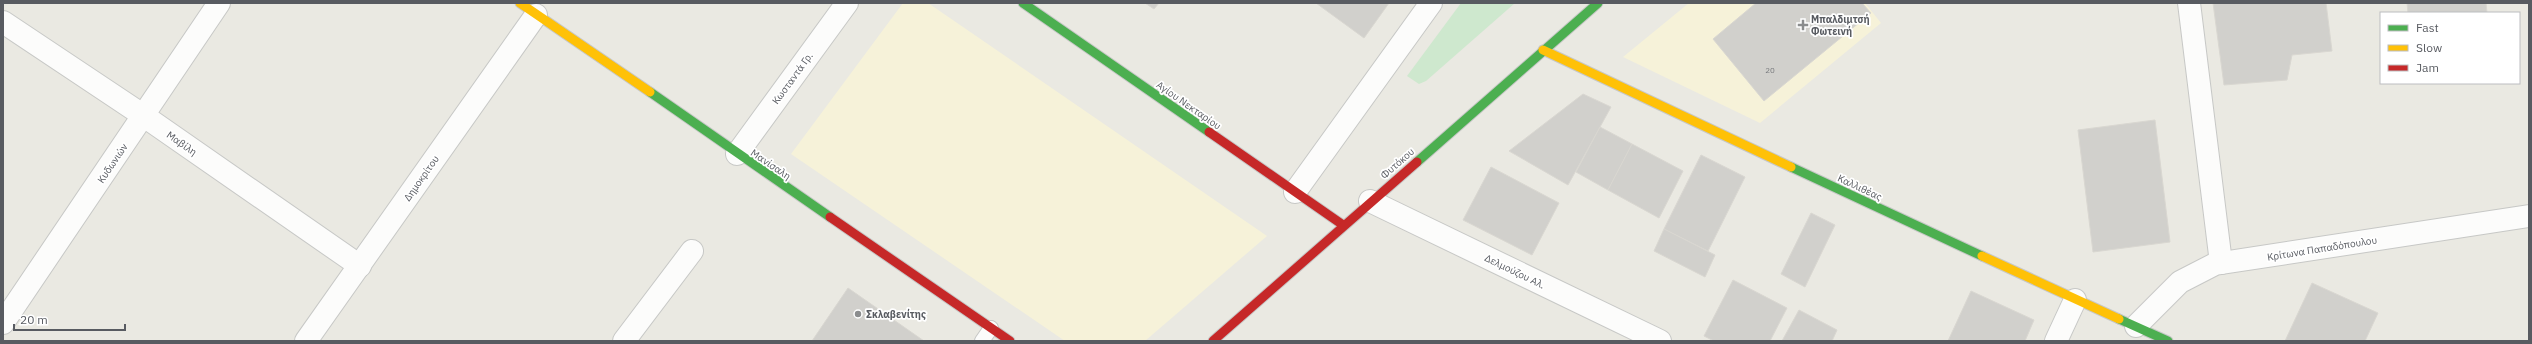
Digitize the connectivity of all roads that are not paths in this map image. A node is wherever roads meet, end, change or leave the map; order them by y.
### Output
1 (219, 3) edge
2 (847, 3) edge
3 (1023, 3) edge
4 (1431, 3) edge
5 (1598, 3) edge
6 (2189, 3) edge
7 (528, 9) edge
8 (3, 22) edge
9 (1543, 50) junction
10 (144, 116) junction
11 (737, 154) junction
12 (1295, 192) junction
13 (1370, 201) junction
14 (2529, 216) edge
15 (1343, 225) junction
16 (692, 251) dead end
17 (2221, 263) junction
18 (360, 266) junction
19 (2075, 300) junction
20 (3, 323) edge
21 (2136, 326) junction
22 (991, 328) junction
23 (306, 341) edge
24 (624, 341) edge
25 (982, 341) edge
26 (1010, 341) edge
27 (1213, 341) edge
28 (1660, 341) edge
29 (2056, 341) edge
30 (2168, 341) edge

1 - 10 street, Κυδωνιών
2 - 11 street, Κωσταντά Γρ.
3 - 12 street, Αγίου Νεκταρίου
4 - 12 street
5 - 9 street, Φυτόκου
6 - 17 street
7 - 11 street, Μανίσαλη
7 - 18 street, Δημοκρίτου
8 - 10 street, Μαβίλη
9 - 13 street, Φυτόκου
9 - 19 street, Καλλιθέας
10 - 18 street, Μαβίλη
10 - 20 street, Κυδωνιών
11 - 22 street, Μανίσαλη
12 - 15 street, Αγίου Νεκταρίου
13 - 15 street, Φυτόκου
13 - 28 street, Δελμούζου Αλ.
14 - 17 street, Κρίτωνα Παπαδόπουλου
15 - 27 street, Φυτόκου
16 - 24 street
17 - 21 street, Κρίτωνα Παπαδόπουλου
18 - 23 street, Δημοκρίτου
19 - 21 street, Καλλιθέας
19 - 29 street
21 - 30 street, Καλλιθέας
22 - 25 lane
22 - 26 street, Μανίσαλη

